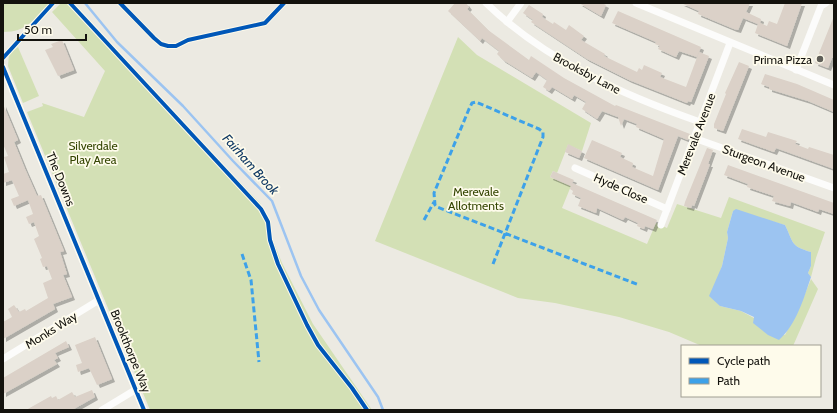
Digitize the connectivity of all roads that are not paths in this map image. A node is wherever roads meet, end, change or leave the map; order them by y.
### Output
1 (486, 3) edge
2 (521, 3) edge
3 (636, 3) edge
4 (822, 4) edge
5 (507, 22) junction
6 (730, 43) junction
7 (3, 67) edge
8 (796, 70) junction
9 (834, 85) edge
10 (700, 122) junction
11 (694, 138) junction
12 (575, 168) dead end
13 (834, 188) edge
14 (667, 209) junction
15 (661, 225) dead end
16 (99, 300) junction
17 (3, 359) edge
18 (135, 390) junction
19 (102, 410) edge
20 (144, 410) edge

1 - 5 street, Brooksby Lane
2 - 5 street
3 - 6 street
4 - 8 street
5 - 10 street, Brooksby Lane
6 - 8 street
6 - 10 street, Merevale Avenue
7 - 16 street, The Downs
8 - 9 street
10 - 11 street, Merevale Avenue
11 - 13 street, Sturgeon Avenue
11 - 14 street, Merevale Avenue
12 - 14 street, Hyde Close
14 - 15 street, Merevale Avenue
16 - 17 street, Monks Way
16 - 18 street, Brookthorpe Way
18 - 19 street
18 - 20 street, Brookthorpe Way

